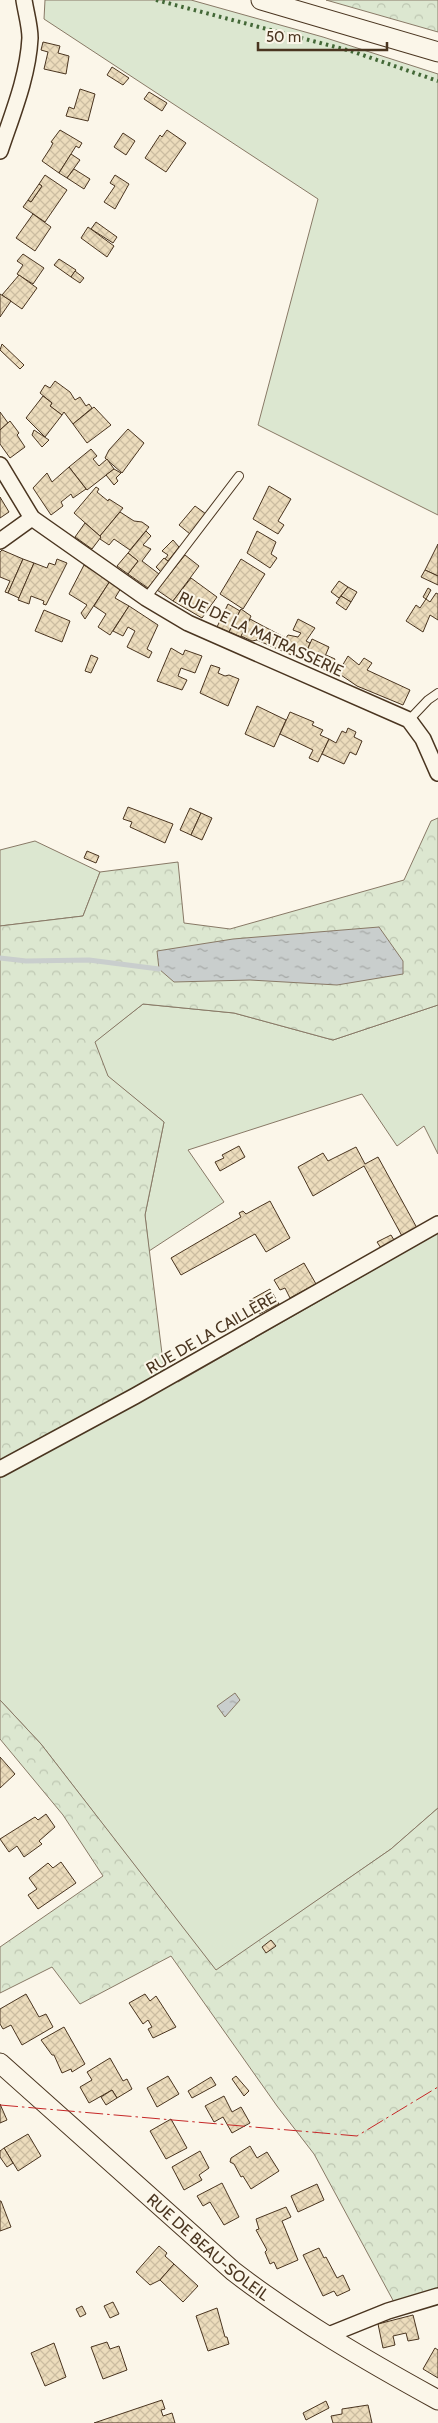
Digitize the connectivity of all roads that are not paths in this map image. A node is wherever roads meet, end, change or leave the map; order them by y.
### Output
1 (24, 0) edge
2 (30, 0) edge
3 (261, 0) edge
4 (29, 25) junction
5 (438, 52) edge
6 (0, 151) edge
7 (0, 466) edge
8 (239, 476) dead end
9 (32, 518) junction
10 (0, 541) edge
11 (146, 598) junction
12 (438, 693) edge
13 (409, 720) junction
14 (438, 773) edge
15 (438, 1224) edge
16 (0, 1469) edge
17 (0, 2063) edge
18 (438, 2296) edge
19 (326, 2336) junction
20 (438, 2400) edge

1 - 4 street
2 - 4 street
3 - 5 street
4 - 6 street
7 - 9 street, RUE DE LA MATRASSERIE
8 - 11 lane
9 - 10 street
9 - 11 street, RUE DE LA MATRASSERIE
11 - 13 street, RUE DE LA MATRASSERIE
12 - 13 lane
13 - 14 street
15 - 16 street, RUE DE LA CAILLÈRE
17 - 19 street, RUE DE BEAU-SOLEIL
18 - 19 street
19 - 20 street, RUE DE BEAU-SOLEIL

